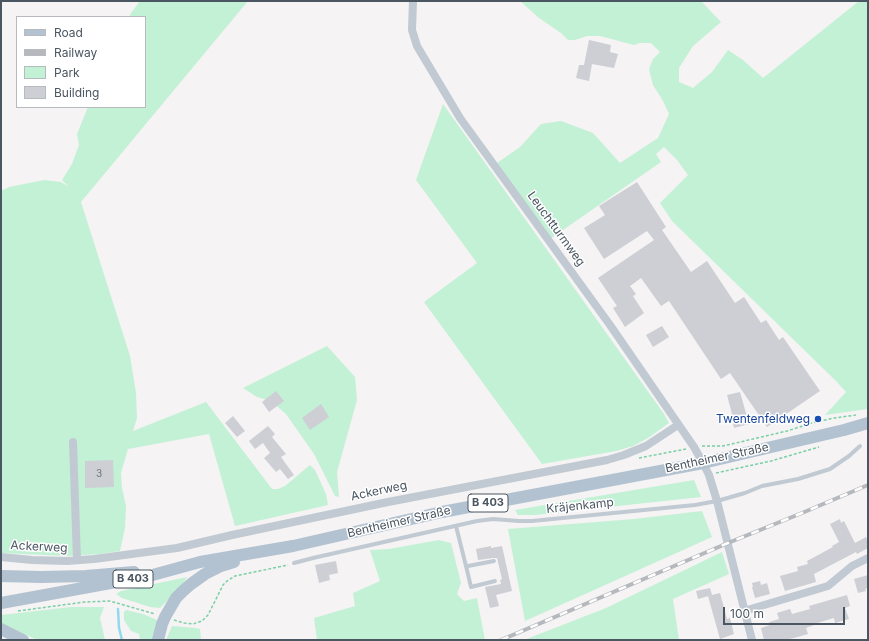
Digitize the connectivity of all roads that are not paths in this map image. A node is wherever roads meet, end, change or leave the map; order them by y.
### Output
1 (413, 1) edge
2 (868, 423) edge
3 (678, 425) junction
4 (73, 442) dead end
5 (860, 446) dead end
6 (703, 463) junction
7 (717, 501) junction
8 (456, 526) junction
9 (277, 548) junction
10 (1, 557) edge
11 (868, 558) edge
12 (76, 560) junction
13 (494, 561) dead end
14 (200, 562) junction
15 (294, 563) road end
16 (466, 566) junction
17 (1, 576) edge
18 (495, 581) dead end
19 (1, 603) edge
20 (744, 611) junction
21 (2, 629) edge
22 (23, 640) edge
23 (158, 640) edge
24 (752, 640) edge

1 - 3 street, Leuchtturmweg
2 - 6 main road, Bentheimer Straße / B 403
3 - 6 street, Leuchtturmweg
3 - 12 street, Ackerweg
4 - 12 street, Ackerweg
5 - 7 lane, Kräjenkamp
6 - 7 street
6 - 9 main road, Bentheimer Straße / B 403
7 - 8 lane, Kräjenkamp
7 - 20 street
8 - 15 lane, Kräjenkamp
8 - 16 lane
9 - 14 main road, Bentheimer Straße / B 403
9 - 23 main road
10 - 12 street, Ackerweg
11 - 20 street
13 - 16 lane
14 - 17 main road
14 - 19 main road, Bentheimer Straße / B 403
16 - 18 lane
20 - 24 street
21 - 22 main road

